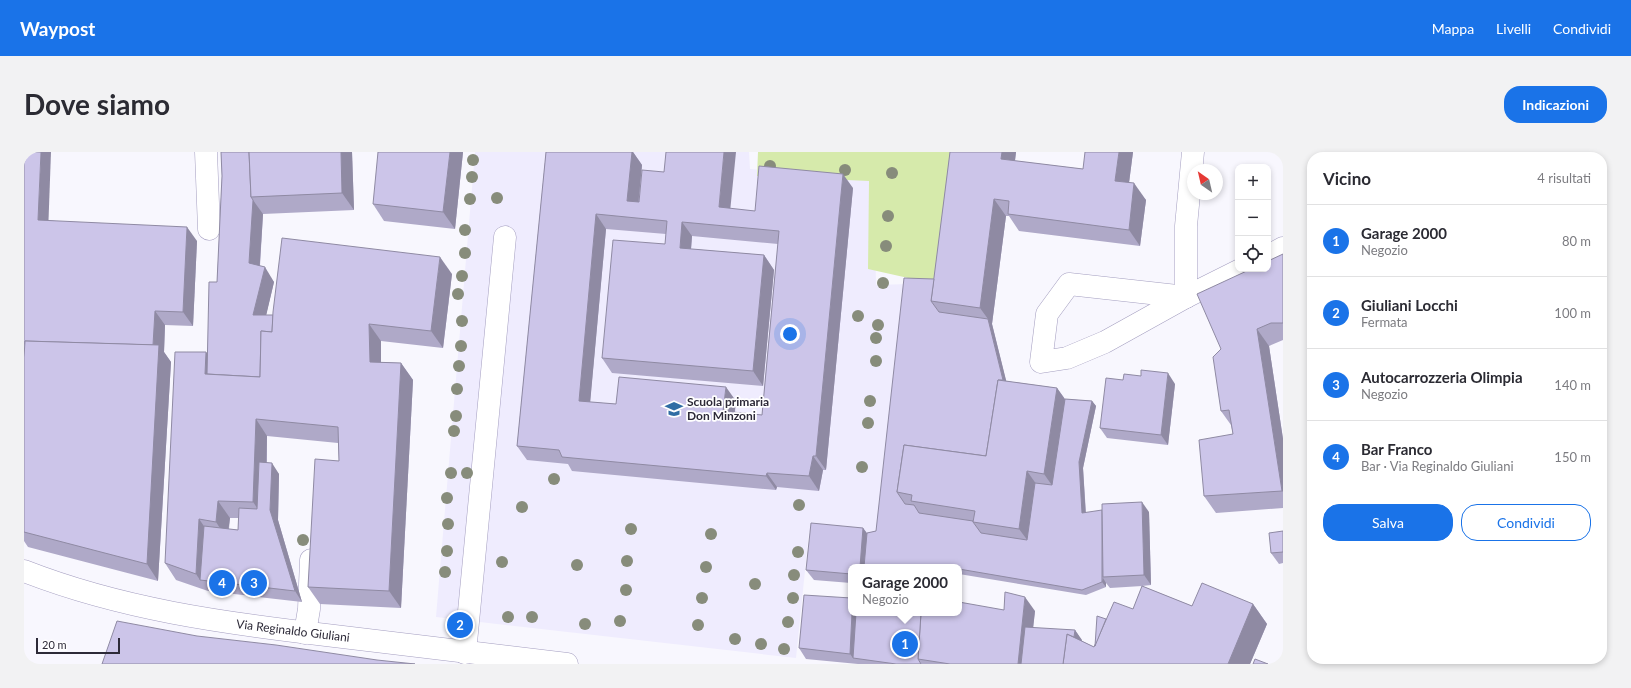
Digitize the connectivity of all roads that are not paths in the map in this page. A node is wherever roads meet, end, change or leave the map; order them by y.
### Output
1 (206, 152) edge
2 (1193, 152) edge
3 (209, 229) dead end
4 (504, 237) dead end
5 (1283, 248) edge
6 (1271, 254) edge
7 (1236, 272) edge
8 (1186, 297) junction
9 (312, 539) edge
10 (24, 572) edge
11 (305, 633) junction
12 (465, 653) junction
13 (567, 664) edge

1 - 3 street
2 - 8 street
4 - 12 street
5 - 6 street
7 - 8 street
8 - 8 street
9 - 11 street
10 - 11 street, Via Reginaldo Giuliani
11 - 12 street, Via Reginaldo Giuliani
12 - 13 street, Via Reginaldo Giuliani

